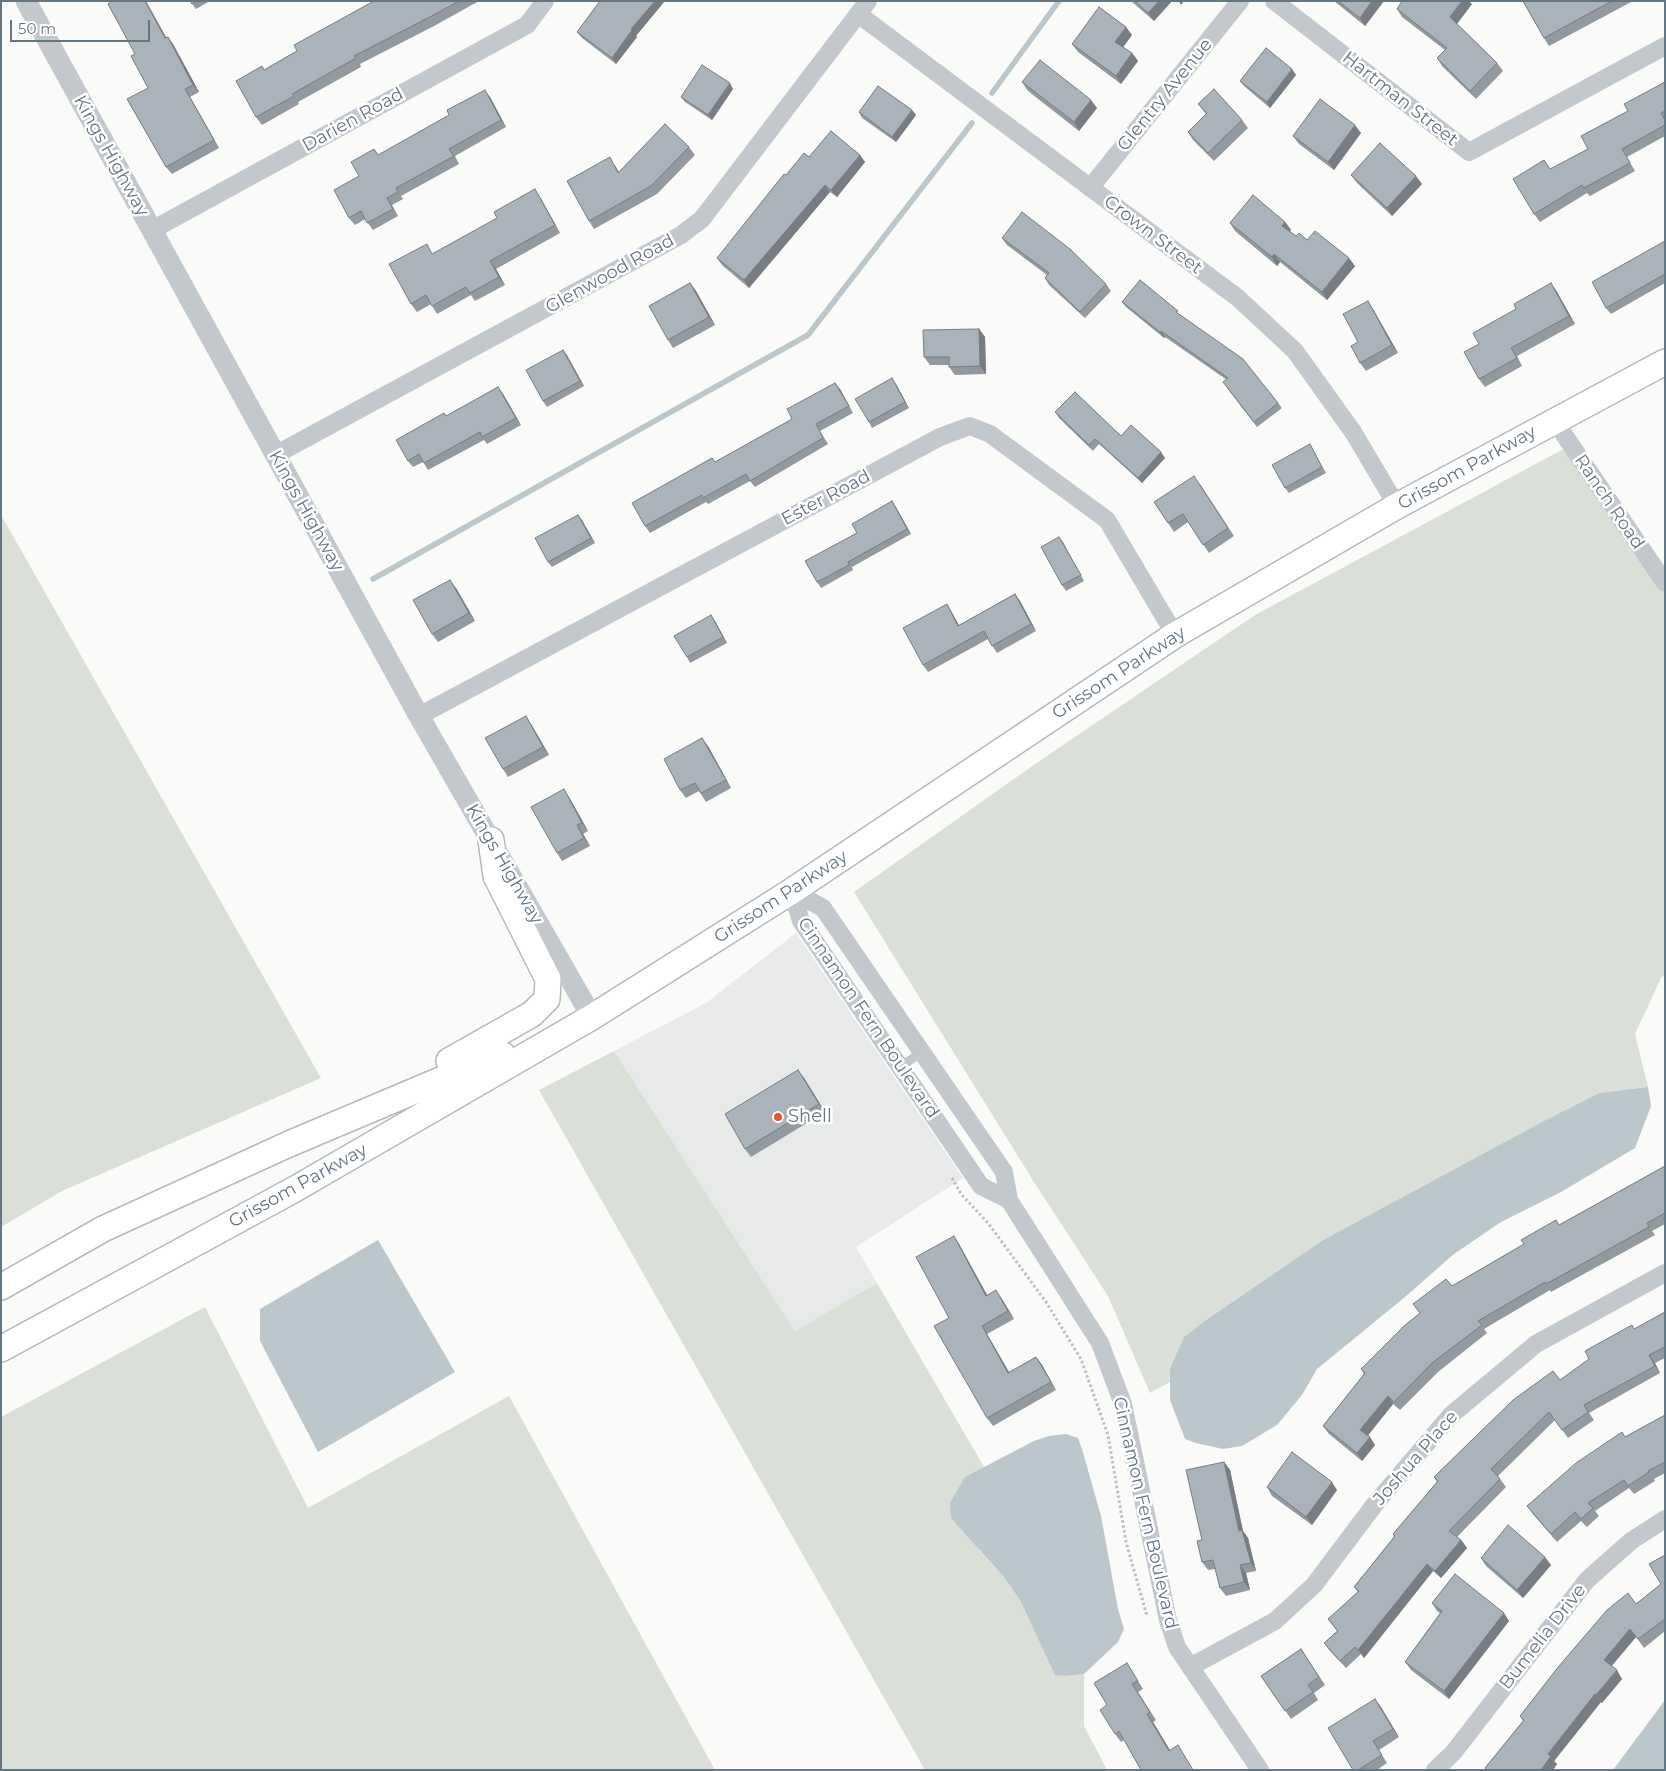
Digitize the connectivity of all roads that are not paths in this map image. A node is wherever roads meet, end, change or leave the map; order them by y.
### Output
1 (545, 1) edge
2 (1240, 1) edge
3 (1274, 1) edge
4 (29, 2) edge
5 (863, 8) edge
6 (1665, 46) edge
7 (1090, 188) junction
8 (152, 230) junction
9 (1665, 362) edge
10 (1554, 420) junction
11 (275, 455) junction
12 (1397, 506) junction
13 (1665, 583) edge
14 (1175, 635) junction
15 (420, 716) junction
16 (491, 840) junction
17 (792, 891) junction
18 (592, 1017) junction
19 (922, 1052) junction
20 (900, 1067) junction
21 (398, 1097) junction
22 (1009, 1200) junction
23 (1665, 1273) edge
24 (1, 1287) edge
25 (1, 1349) edge
26 (1665, 1519) edge
27 (1190, 1667) junction
28 (1260, 1770) edge
29 (1435, 1770) edge

1 - 8 street, Darien Road
2 - 7 street, Glentry Avenue
3 - 6 street, Hartman Street
4 - 8 street, Kings Highway
5 - 7 street, Crown Street
5 - 11 street, Glenwood Road
7 - 12 street, Crown Street
8 - 11 street, Kings Highway
9 - 10 main road, Grissom Parkway
10 - 12 main road, Grissom Parkway
10 - 13 street, Ranch Road
11 - 15 street, Kings Highway
12 - 14 main road, Grissom Parkway
14 - 15 street, Ester Road
14 - 17 main road, Grissom Parkway
15 - 16 street, Kings Highway
16 - 18 street, Kings Highway
16 - 21 main road
17 - 18 main road, Grissom Parkway
17 - 19 street, Cinnamon Fern Boulevard
17 - 20 street, Cinnamon Fern Boulevard
18 - 21 main road, Grissom Parkway
18 - 25 main road, Grissom Parkway
19 - 20 lane
19 - 22 street, Cinnamon Fern Boulevard
20 - 22 street, Cinnamon Fern Boulevard
21 - 24 main road, Grissom Parkway
22 - 27 street, Cinnamon Fern Boulevard
23 - 27 street, Joshua Place
26 - 29 street, Bumelia Drive
27 - 28 street, Cinnamon Fern Boulevard

